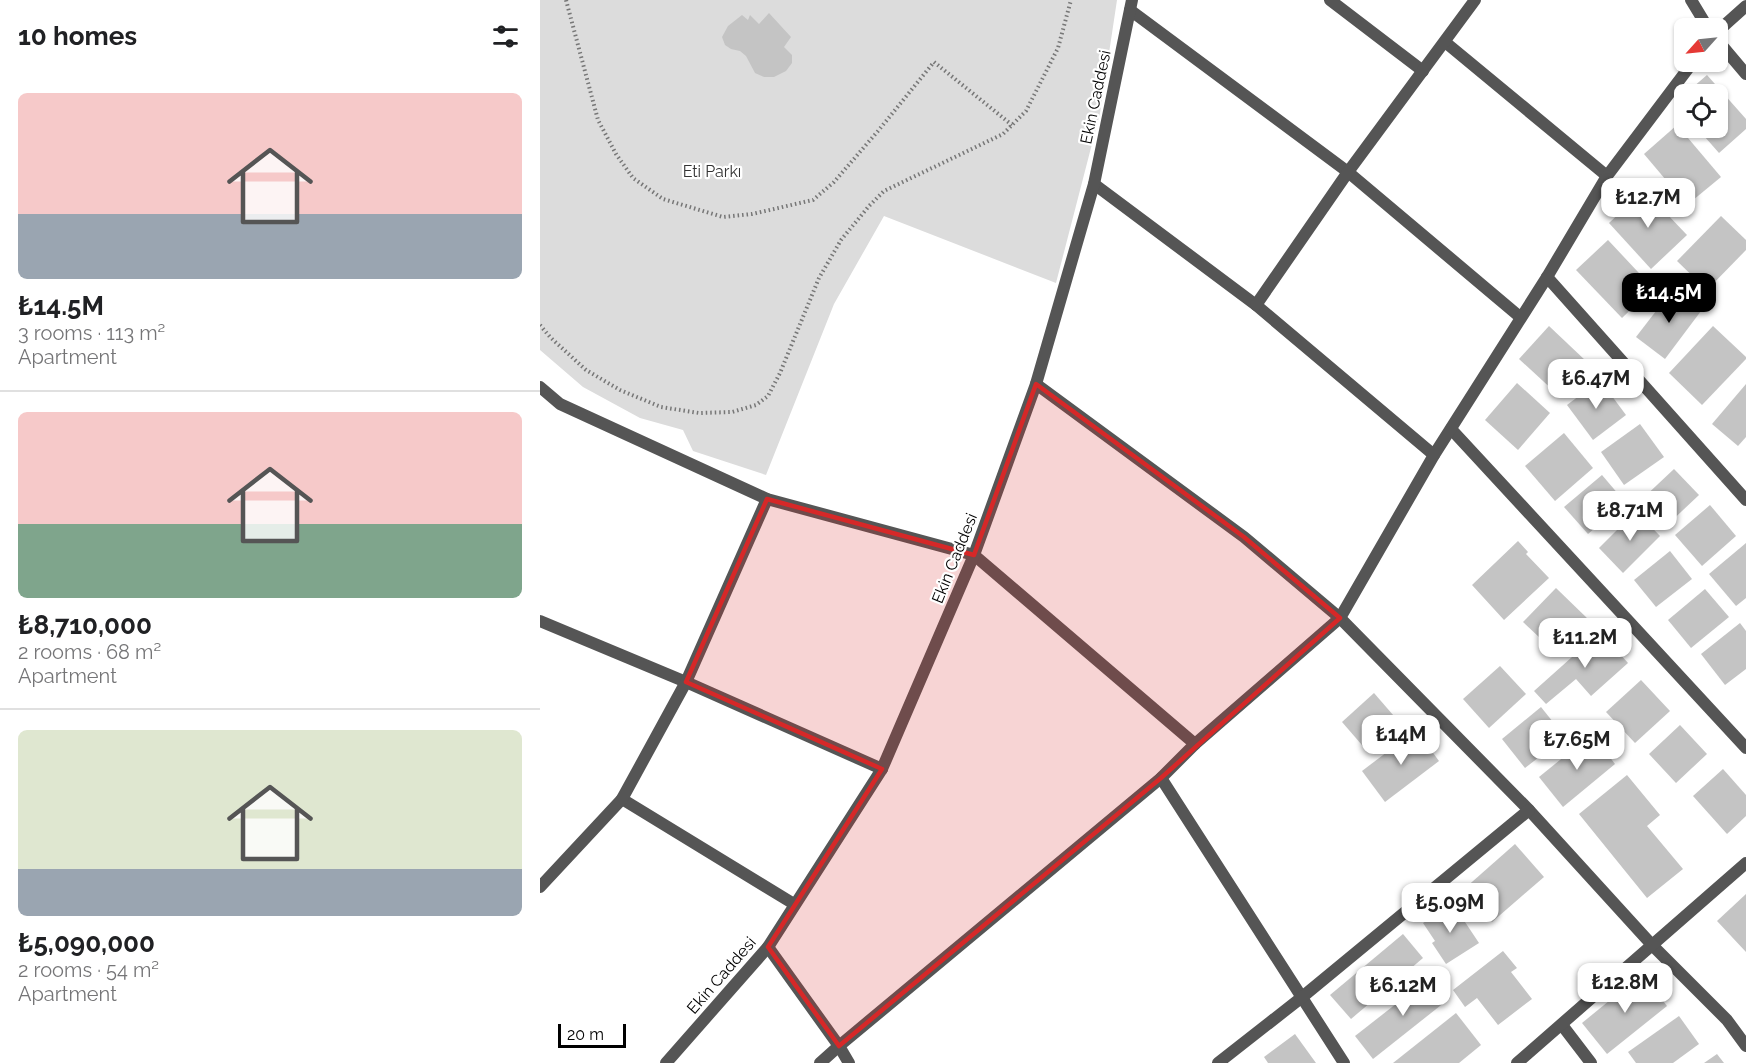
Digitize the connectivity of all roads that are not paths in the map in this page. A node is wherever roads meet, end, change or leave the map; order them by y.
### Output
1 (1330, 0) edge
2 (1475, 0) edge
3 (1691, 0) edge
4 (1131, 5) edge
5 (1746, 6) edge
6 (1702, 18) edge
7 (1728, 22) edge
8 (1445, 42) junction
9 (1728, 53) edge
10 (1423, 72) junction
11 (1685, 72) edge
12 (1746, 74) edge
13 (1348, 172) junction
14 (1606, 177) junction
15 (1094, 184) junction
16 (1546, 277) junction
17 (1256, 305) junction
18 (1520, 317) junction
19 (1036, 384) junction
20 (540, 387) edge
21 (1451, 429) junction
22 (1434, 455) junction
23 (767, 500) junction
24 (1746, 500) edge
25 (974, 555) junction
26 (1340, 618) junction
27 (540, 621) edge
28 (686, 682) junction
29 (1195, 744) junction
30 (1746, 748) edge
31 (882, 769) junction
32 (1161, 778) junction
33 (622, 799) junction
34 (1529, 810) junction
35 (1746, 863) edge
36 (541, 884) edge
37 (795, 904) junction
38 (1652, 945) junction
39 (768, 947) junction
40 (1301, 998) junction
41 (1562, 1025) junction
42 (839, 1046) junction
43 (1746, 1046) edge
44 (666, 1063) edge
45 (820, 1063) edge
46 (849, 1063) edge
47 (1218, 1063) edge
48 (1344, 1063) edge
49 (1517, 1063) edge
50 (1591, 1063) edge

1 - 10 street
2 - 8 street
3 - 6 street
4 - 13 street
4 - 15 street, Ekin Caddesi
5 - 7 street
8 - 10 street
8 - 14 street
9 - 12 street
10 - 13 street
11 - 14 street
13 - 17 street
13 - 18 street
14 - 16 street
15 - 17 street
15 - 19 street, Ekin Caddesi
16 - 18 street
16 - 24 street
17 - 22 street
18 - 21 street
19 - 25 street, Ekin Caddesi
19 - 26 street
20 - 23 street
21 - 22 street
21 - 30 street
22 - 26 street
23 - 25 street
23 - 28 street
25 - 29 street
25 - 31 street, Ekin Caddesi
26 - 29 street
26 - 34 street
27 - 28 street
28 - 31 street
28 - 33 street
29 - 32 street
31 - 37 street, Ekin Caddesi
32 - 40 street
32 - 42 street
33 - 36 street
33 - 37 street
34 - 38 street
34 - 40 street
35 - 38 street
37 - 39 street, Ekin Caddesi
38 - 41 street
38 - 43 street
39 - 42 street
39 - 44 street, Ekin Caddesi
40 - 47 street
40 - 48 street
41 - 49 street
41 - 50 street
42 - 45 street
42 - 46 street

